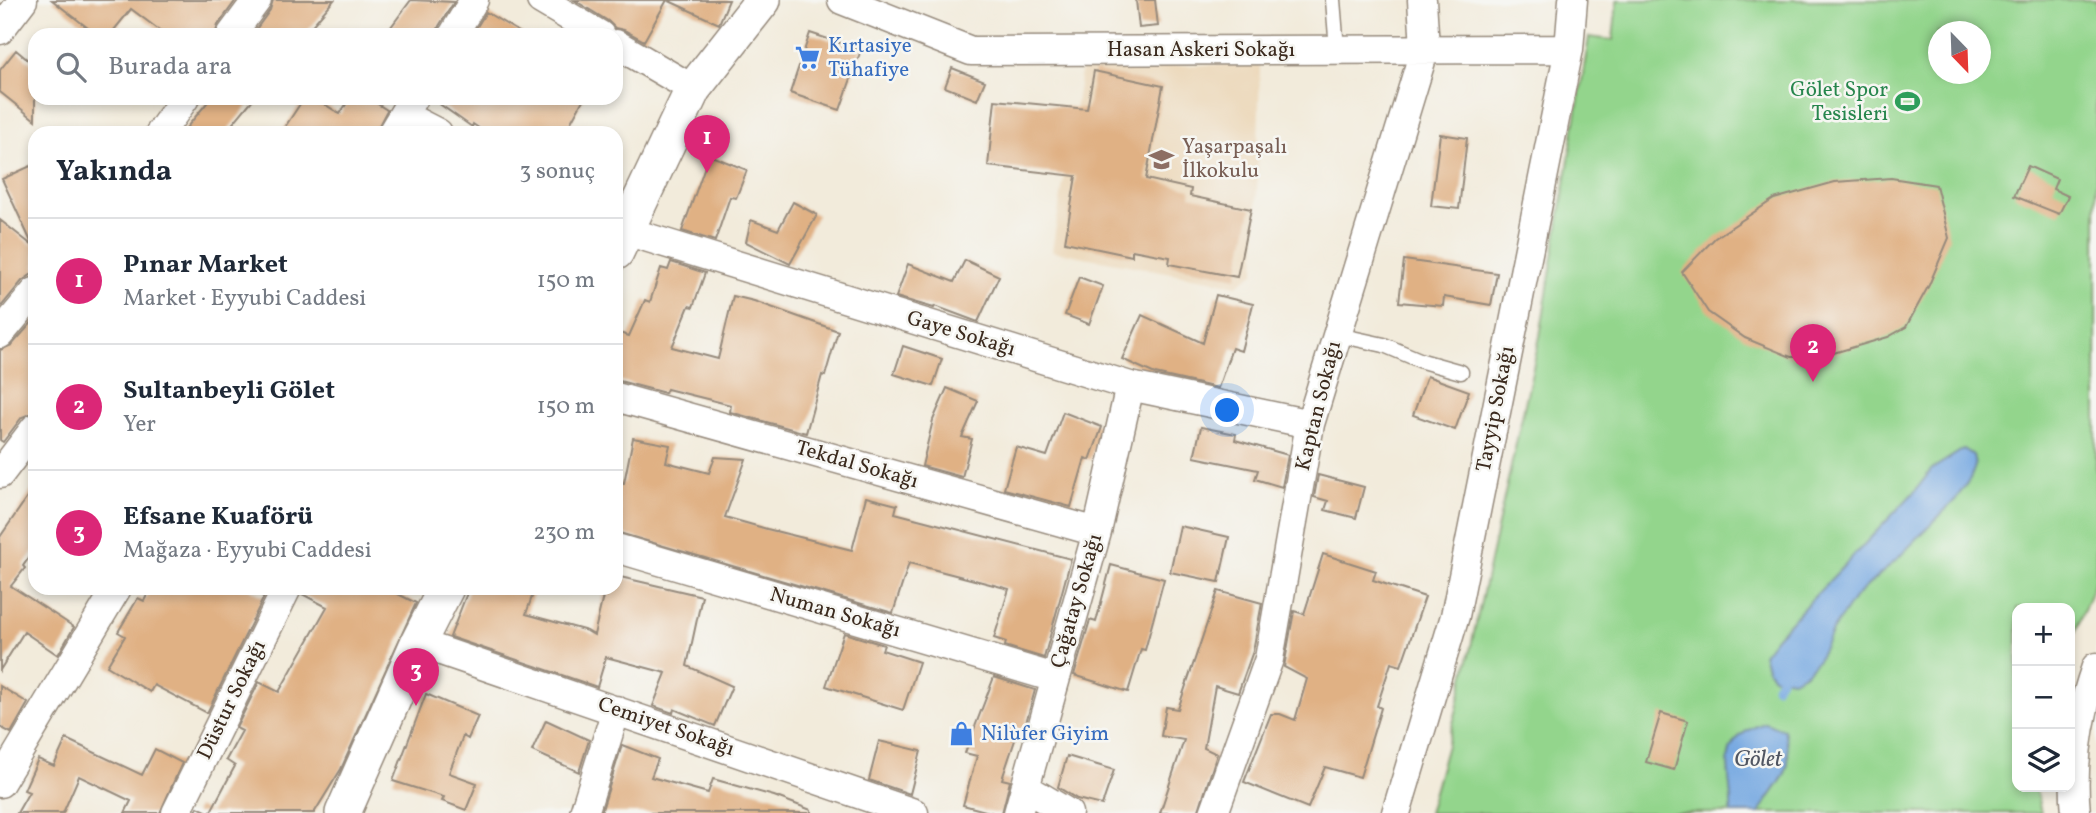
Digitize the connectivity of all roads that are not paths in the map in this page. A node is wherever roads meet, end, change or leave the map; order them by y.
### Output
1 (23, 0) edge
2 (257, 0) edge
3 (474, 0) edge
4 (763, 0) edge
5 (842, 0) edge
6 (1333, 0) edge
7 (1422, 0) edge
8 (1573, 0) edge
9 (550, 2) edge
10 (236, 28) edge
11 (457, 28) edge
12 (589, 28) edge
13 (0, 30) edge
14 (623, 48) edge
15 (1425, 48) junction
16 (1337, 49) junction
17 (1569, 49) junction
18 (693, 89) junction
19 (181, 105) edge
20 (403, 115) edge
21 (165, 126) edge
22 (424, 126) edge
23 (623, 228) edge
24 (623, 237) edge
25 (28, 300) edge
26 (0, 334) edge
27 (1338, 335) junction
28 (1461, 372) dead end
29 (1130, 386) junction
30 (623, 399) edge
31 (1310, 424) junction
32 (28, 437) edge
33 (0, 474) edge
34 (1097, 533) junction
35 (623, 550) edge
36 (113, 595) edge
37 (284, 595) edge
38 (442, 595) edge
39 (418, 643) junction
40 (2096, 667) edge
41 (1055, 678) junction
42 (616, 710) junction
43 (2096, 722) edge
44 (2075, 744) edge
45 (2075, 747) edge
46 (0, 783) edge
47 (2074, 792) edge
48 (1022, 800) edge
49 (1219, 811) edge
50 (176, 813) edge
51 (343, 813) edge
52 (584, 813) edge
53 (914, 813) edge
54 (1068, 813) edge
55 (1396, 813) edge
56 (2076, 813) edge

1 - 13 street
2 - 10 street
3 - 11 street
4 - 18 street
5 - 16 street, Hasan Askeri Sokağı
6 - 16 lane
7 - 15 street, Kaptan Sokağı
8 - 17 street, Tayyip Sokağı
9 - 12 street
14 - 18 street
15 - 16 street, Hasan Askeri Sokağı
15 - 17 street, Hasan Askeri Sokağı
15 - 27 street, Kaptan Sokağı
17 - 55 street, Tayyip Sokağı
18 - 23 street
19 - 21 street
20 - 22 street
24 - 29 street, Gaye Sokağı
25 - 26 street
27 - 28 lane
27 - 31 street, Kaptan Sokağı
29 - 31 street, Gaye Sokağı
29 - 34 street, Çağatay Sokağı
30 - 34 street, Tekdal Sokağı
31 - 49 street, Kaptan Sokağı
32 - 33 street
34 - 41 street, Çağatay Sokağı
35 - 41 street, Numan Sokağı
36 - 46 street
37 - 50 street, Düstur Sokağı
38 - 39 street
39 - 42 street, Cemiyet Sokağı
39 - 51 street
40 - 44 street
41 - 48 street, Çağatay Sokağı
42 - 52 street
42 - 53 street, Cemiyet Sokağı
43 - 45 street
47 - 56 street
48 - 54 street

